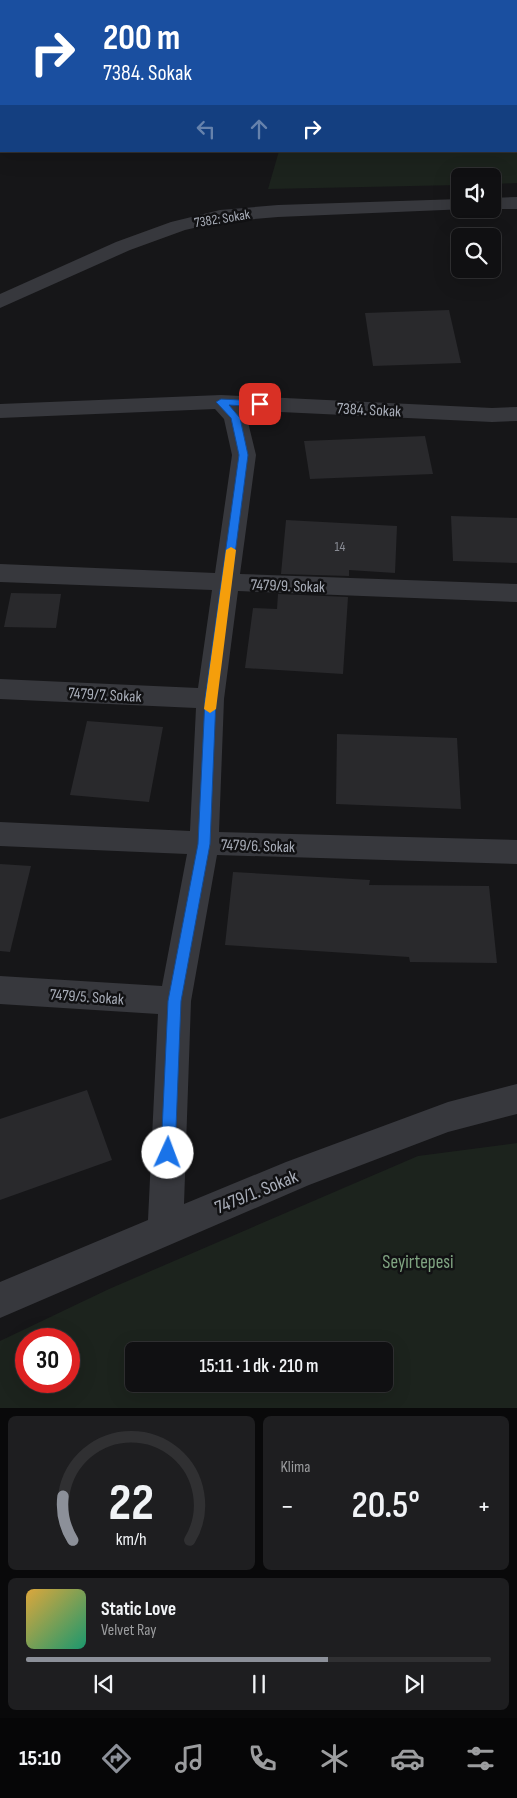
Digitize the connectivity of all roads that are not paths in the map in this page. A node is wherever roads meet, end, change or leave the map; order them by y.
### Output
1 (517, 203) edge
2 (501, 204) edge
3 (451, 205) edge
4 (0, 302) edge
5 (221, 402) junction
6 (0, 411) edge
7 (517, 414) edge
8 (0, 573) edge
9 (227, 582) junction
10 (517, 593) edge
11 (0, 689) edge
12 (210, 699) junction
13 (0, 834) edge
14 (204, 844) junction
15 (517, 852) edge
16 (0, 990) edge
17 (175, 1001) junction
18 (517, 1100) edge
19 (164, 1229) junction
20 (0, 1300) edge

1 - 2 street
3 - 4 street, 7382: Sokak
5 - 6 street
5 - 7 street, 7384. Sokak
5 - 9 street
8 - 9 street, 7479/9. Sokak
9 - 10 street, 7479/9. Sokak
9 - 12 street
11 - 12 street, 7479/7. Sokak
12 - 14 street
13 - 14 street, 7479/6. Sokak
14 - 15 street, 7479/6. Sokak
14 - 17 street
16 - 17 street, 7479/5. Sokak
17 - 19 street
18 - 19 street, 7479/1. Sokak
19 - 20 street, 7479/1. Sokak

